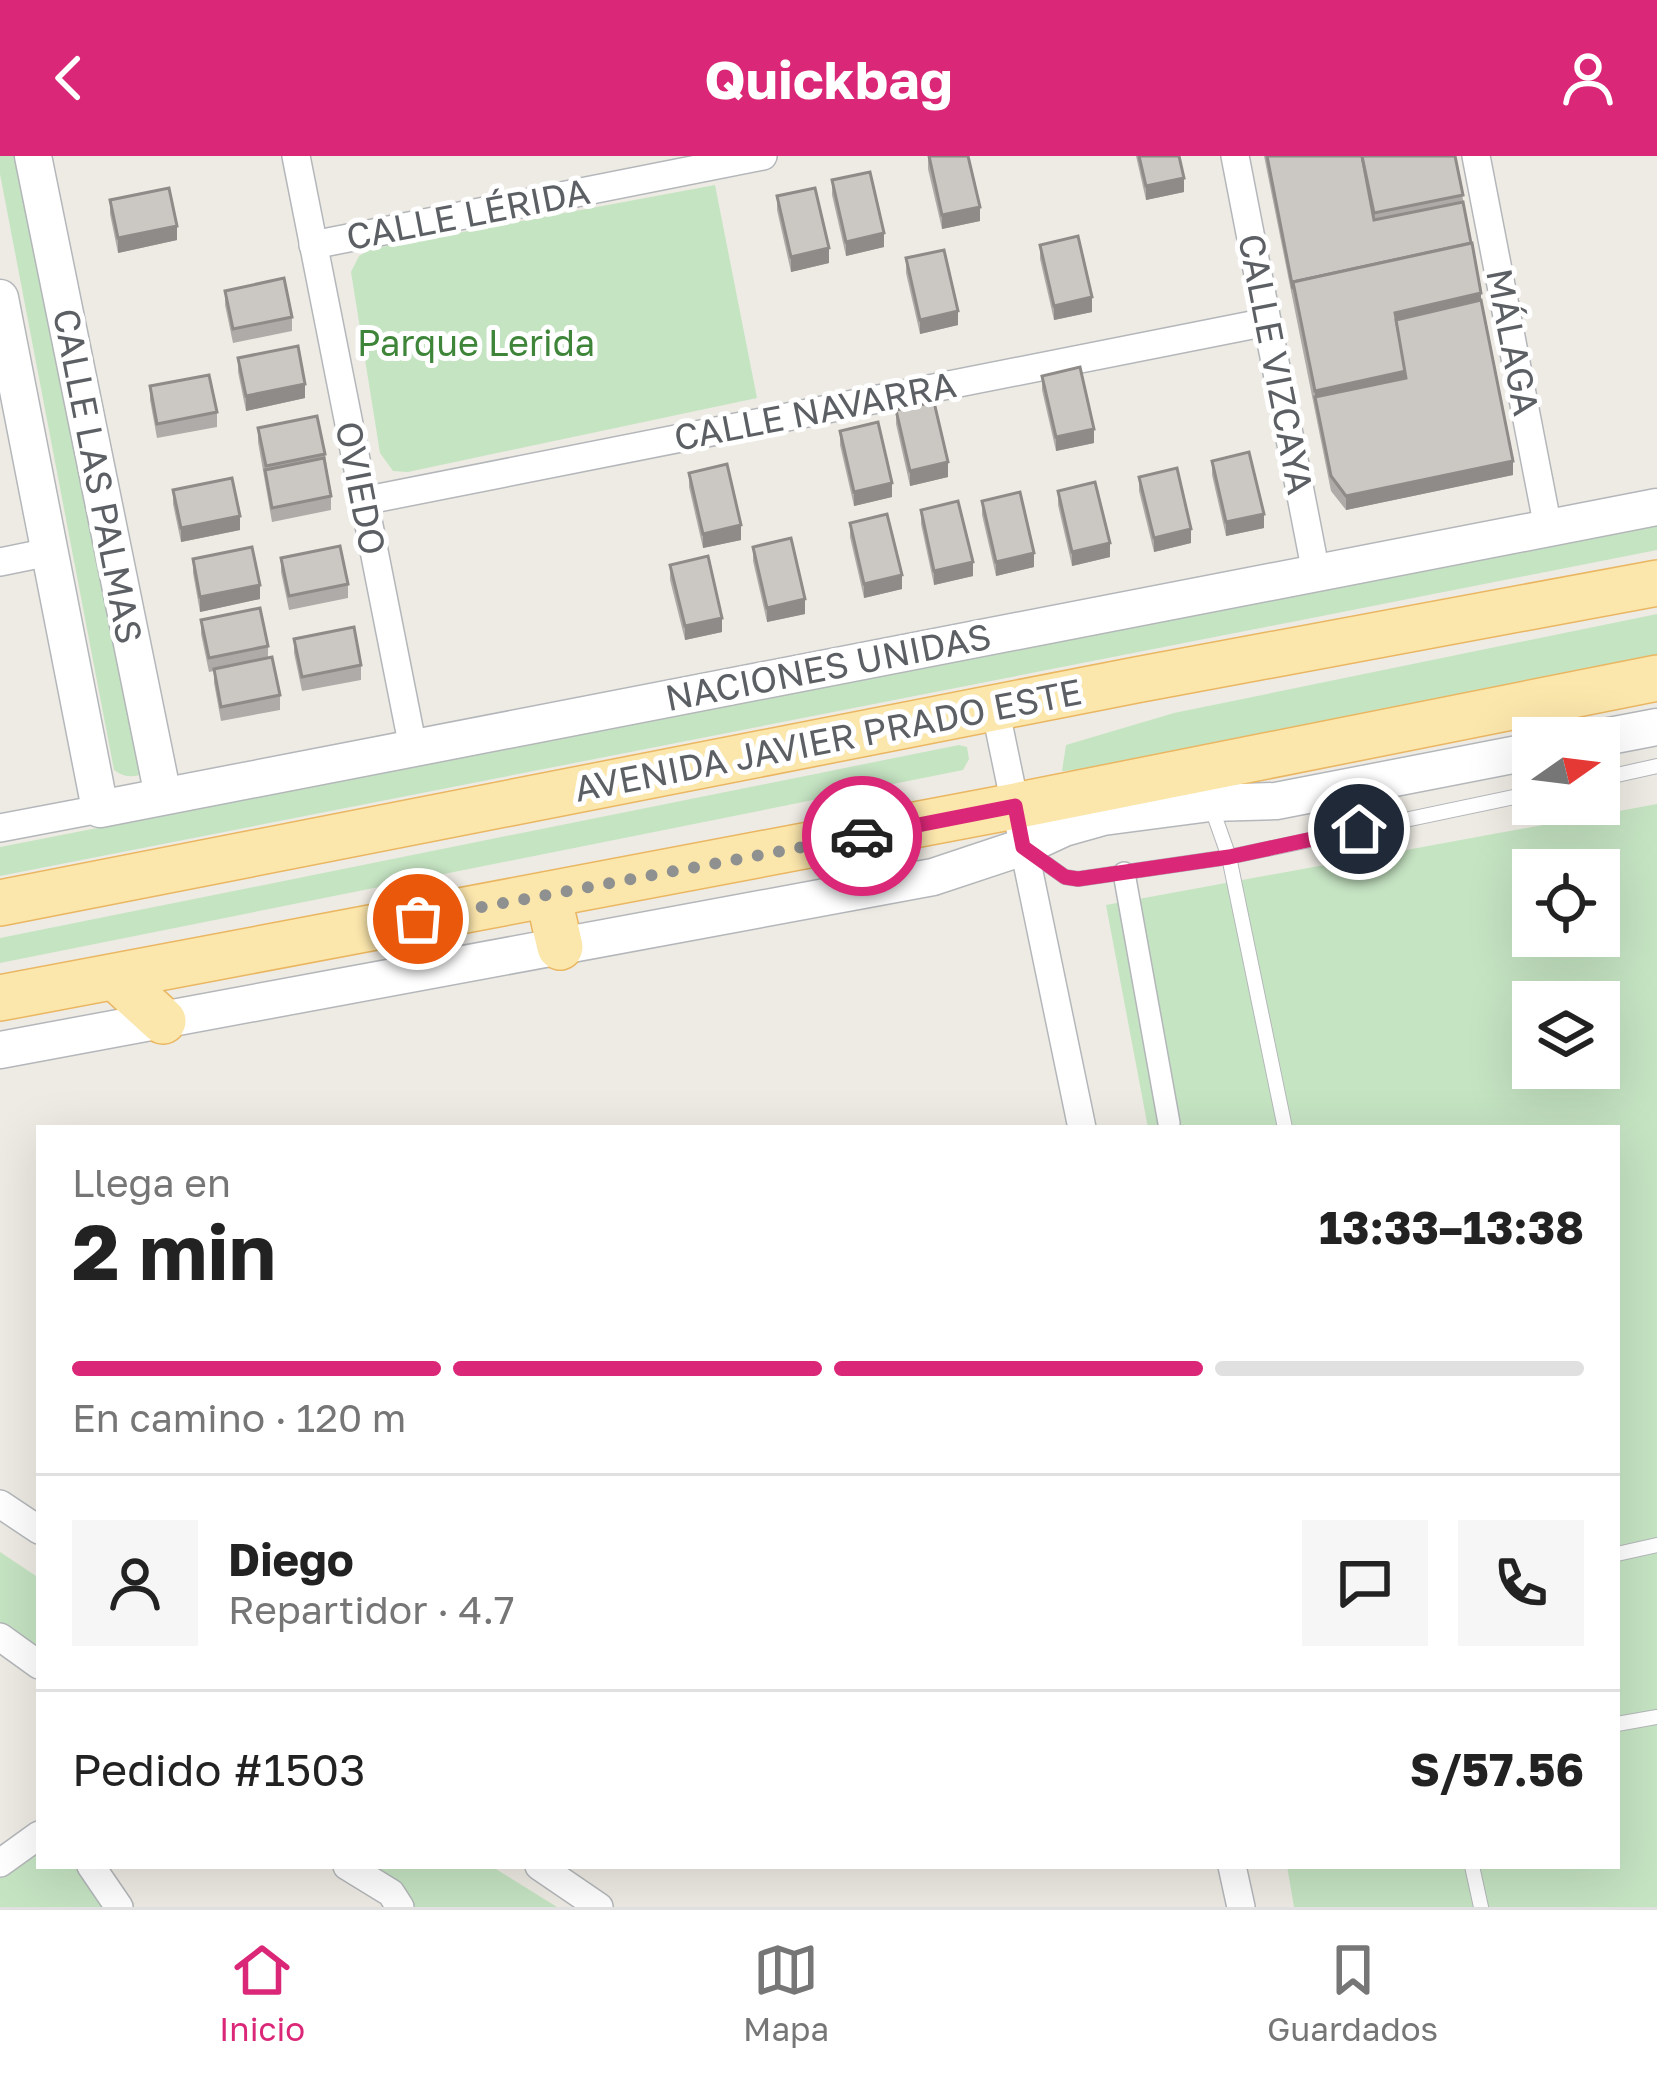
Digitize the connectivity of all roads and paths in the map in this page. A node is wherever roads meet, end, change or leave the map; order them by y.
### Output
1 (33, 156) edge
2 (296, 156) edge
3 (763, 156) edge
4 (1235, 156) edge
5 (1476, 156) edge
6 (314, 245) junction
7 (0, 298) edge
8 (1268, 322) junction
9 (363, 501) junction
10 (1657, 507) edge
11 (1548, 528) junction
12 (49, 552) junction
13 (0, 562) edge
14 (1316, 573) junction
15 (1657, 583) edge
16 (1657, 678) edge
17 (994, 708) junction
18 (1657, 727) edge
19 (1620, 734) edge
20 (413, 748) junction
21 (1512, 755) edge
22 (1657, 766) edge
23 (1620, 774) edge
24 (163, 796) junction
25 (1512, 797) edge
26 (1210, 803) junction
27 (100, 809) junction
28 (1019, 827) junction
29 (0, 828) edge
30 (1229, 857) junction
31 (1124, 873) junction
32 (548, 895) junction
33 (0, 903) edge
34 (560, 947) junction
35 (116, 976) junction
36 (0, 998) edge
37 (163, 1022) junction
38 (0, 1050) edge
39 (1169, 1123) dead end
40 (1081, 1125) edge
41 (1284, 1125) edge
42 (0, 1504) edge
43 (36, 1528) edge
44 (1657, 1544) edge
45 (1620, 1553) edge
46 (0, 1637) edge
47 (36, 1662) edge
48 (1657, 1717) edge
49 (1620, 1723) edge
50 (36, 1837) edge
51 (0, 1862) edge
52 (93, 1869) edge
53 (352, 1869) edge
54 (543, 1869) edge
55 (1233, 1869) edge
56 (1473, 1869) edge
57 (119, 1907) edge
58 (400, 1907) edge
59 (599, 1907) edge
60 (1241, 1907) edge
61 (1481, 1907) edge

1 - 24 street, CALLE LAS PALMAS
2 - 6 street, OVIEDO
3 - 6 street, CALLE LÉRIDA
4 - 8 street, CALLE VIZCAYA
5 - 11 street, MÁLAGA
6 - 9 street, OVIEDO
7 - 12 street, CALLE LAS PALMAS
8 - 9 street, CALLE NAVARRA
8 - 14 street, CALLE VIZCAYA
9 - 20 street, OVIEDO
10 - 11 street, NACIONES UNIDAS
11 - 14 street, NACIONES UNIDAS
12 - 13 street
12 - 27 street, CALLE LAS PALMAS
14 - 20 street, NACIONES UNIDAS
15 - 17 main road, AVENIDA JAVIER PRADO ESTE
16 - 28 main road
17 - 28 street
17 - 33 main road, AVENIDA JAVIER PRADO ESTE
18 - 19 street
20 - 24 street, NACIONES UNIDAS
21 - 26 street
22 - 23 lane
24 - 27 street, NACIONES UNIDAS
25 - 30 lane
26 - 28 street
26 - 30 lane
27 - 29 street, NACIONES UNIDAS
28 - 31 lane
28 - 32 main road
28 - 34 street
28 - 40 street
30 - 31 lane
30 - 41 lane
31 - 39 street
32 - 34 main road
32 - 35 main road
34 - 37 street
35 - 36 main road
35 - 37 main road
37 - 38 street
42 - 43 street
44 - 45 lane
46 - 47 street
48 - 49 lane
50 - 51 street
52 - 57 street
53 - 58 street
54 - 59 street
55 - 60 street
56 - 61 lane

